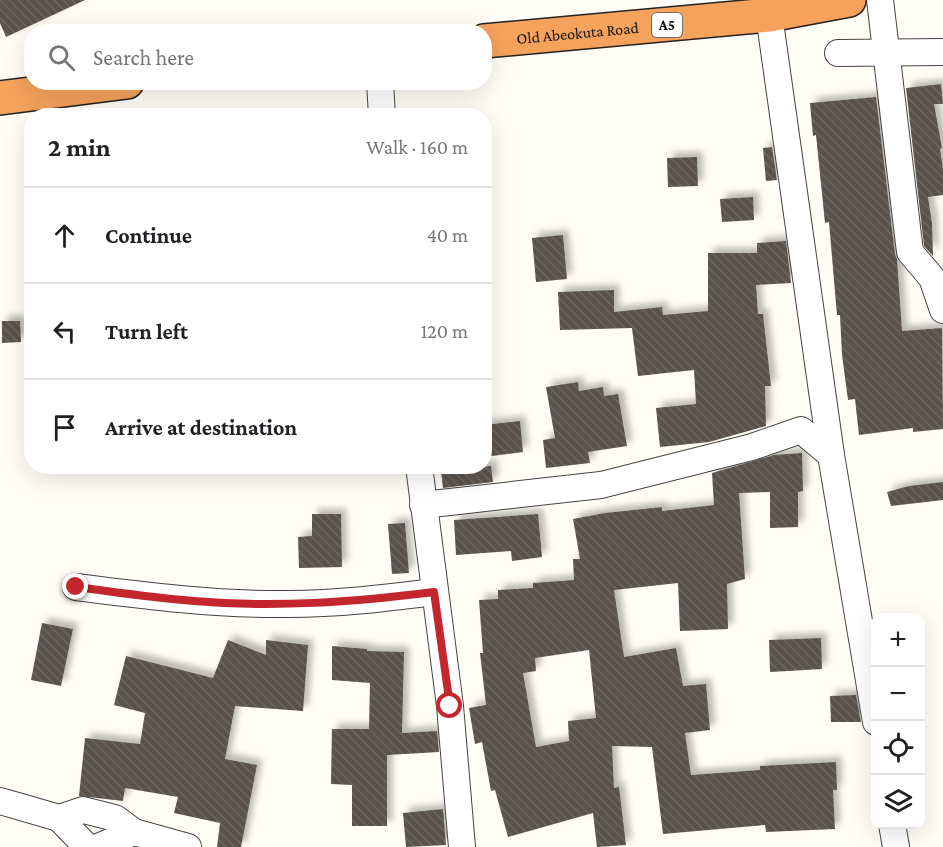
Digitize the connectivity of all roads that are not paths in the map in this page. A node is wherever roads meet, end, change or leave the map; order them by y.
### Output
1 (849, 0) edge
2 (880, 0) edge
3 (769, 15) junction
4 (492, 40) edge
5 (885, 52) junction
6 (943, 52) edge
7 (838, 53) dead end
8 (64, 90) edge
9 (380, 90) edge
10 (0, 98) edge
11 (382, 108) edge
12 (943, 310) edge
13 (831, 455) junction
14 (419, 474) edge
15 (423, 505) junction
16 (76, 587) dead end
17 (434, 592) junction
18 (876, 721) edge
19 (0, 801) edge
20 (59, 818) junction
21 (893, 829) edge
22 (134, 832) junction
23 (87, 847) edge
24 (98, 847) edge
25 (188, 847) edge
26 (462, 847) edge
27 (896, 847) edge

1 - 3 highway, Old Abeokuta Road / A5
2 - 5 street
3 - 4 highway, Old Abeokuta Road / A5
3 - 13 street
5 - 6 street
5 - 7 street
5 - 12 street
8 - 10 highway
9 - 11 street
13 - 15 street
13 - 18 street
14 - 15 street
15 - 17 street
16 - 17 street
17 - 26 street
19 - 20 street
20 - 22 street
20 - 23 street
21 - 27 street
22 - 24 street
22 - 25 street

